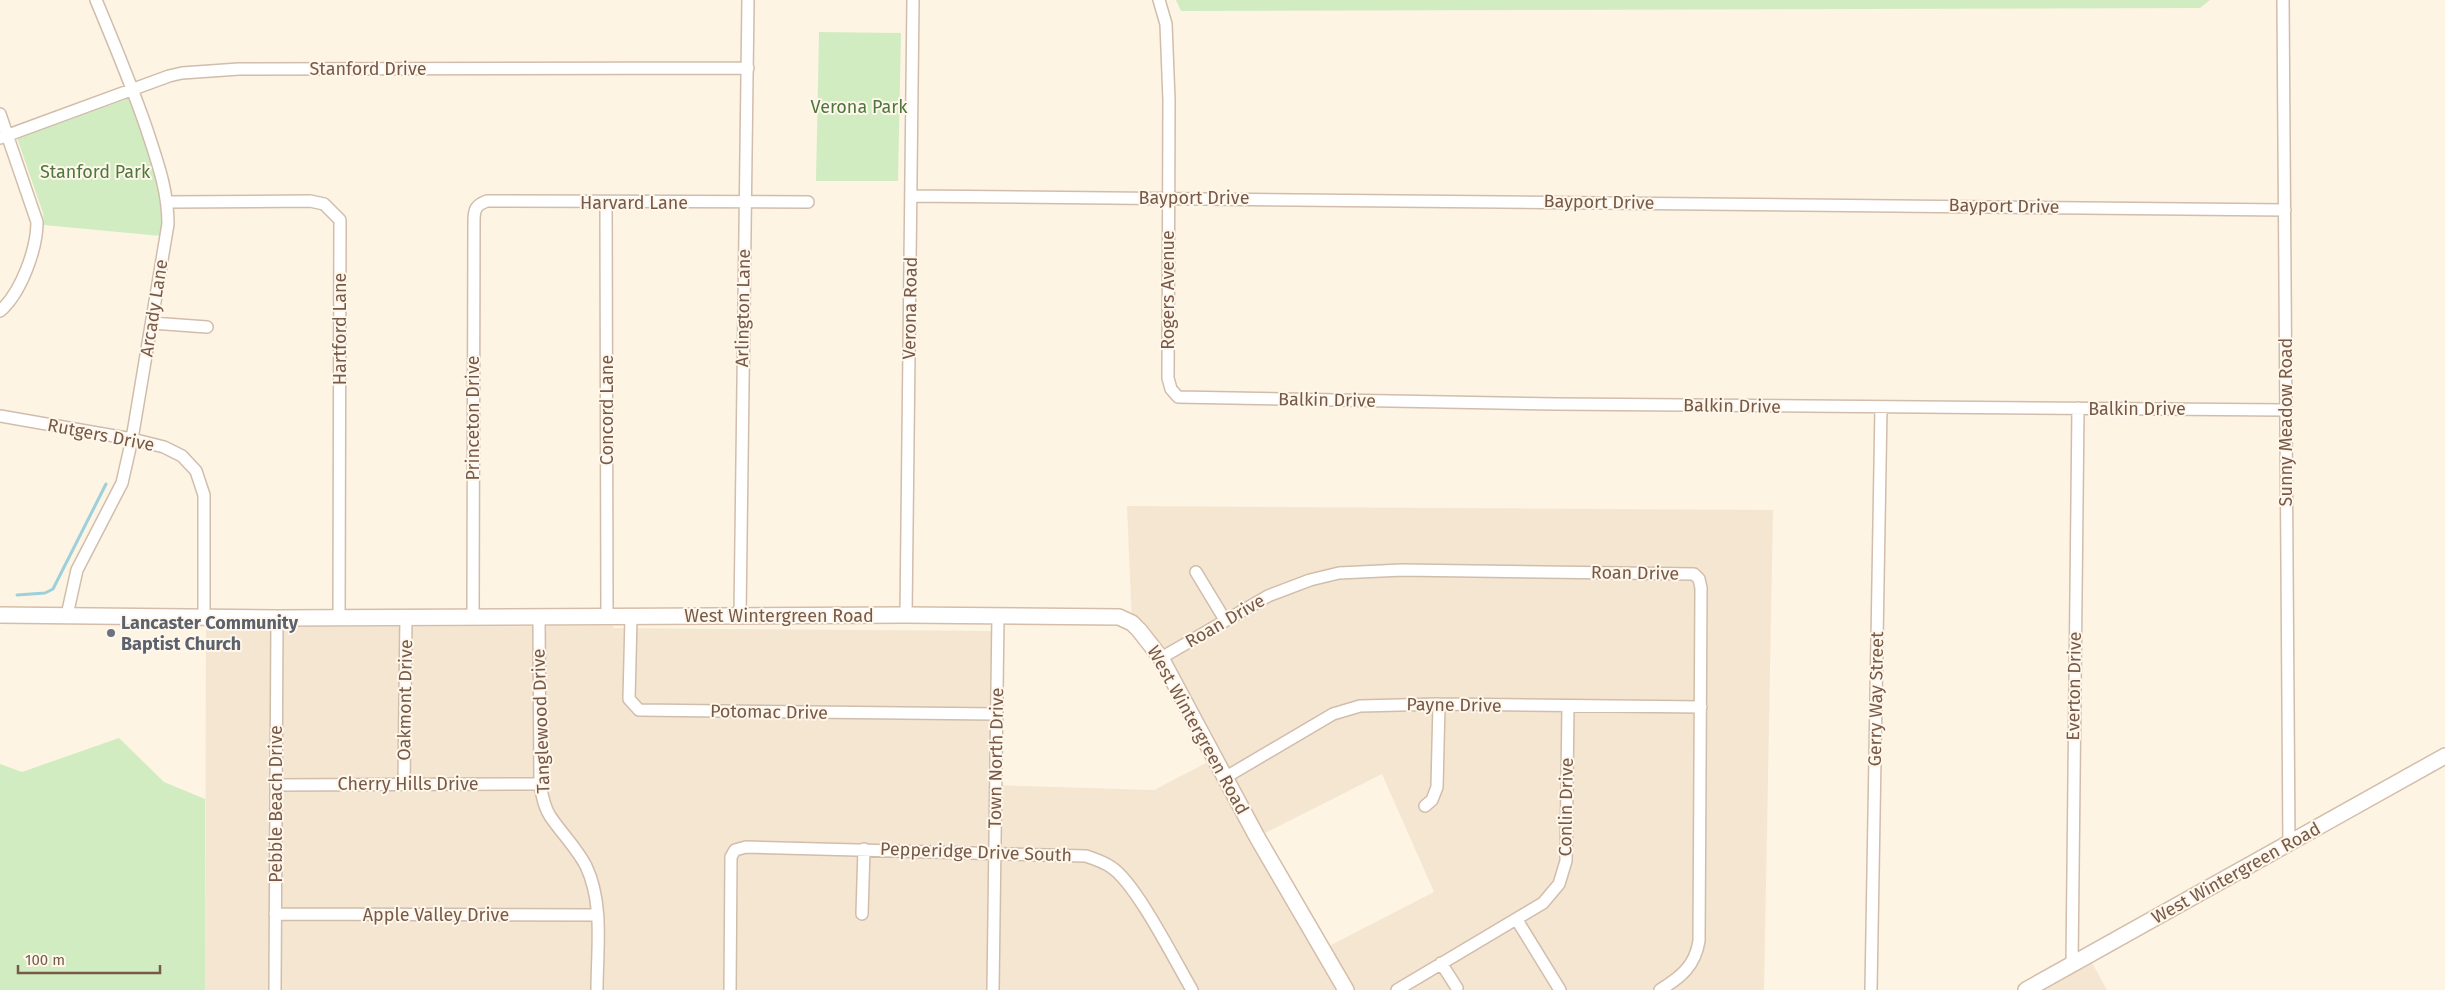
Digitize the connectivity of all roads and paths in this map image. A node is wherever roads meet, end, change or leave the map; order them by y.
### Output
1 (96, 0) edge
2 (748, 0) edge
3 (913, 0) edge
4 (1159, 0) edge
5 (2283, 0) edge
6 (748, 68) junction
7 (133, 89) junction
8 (0, 114) edge
9 (4, 137) edge
10 (912, 196) junction
11 (1168, 197) junction
12 (168, 202) junction
13 (808, 202) dead end
14 (606, 203) junction
15 (745, 203) junction
16 (2285, 210) junction
17 (474, 220) joint
18 (0, 311) edge
19 (152, 323) junction
20 (207, 328) dead end
21 (1178, 397) joint
22 (1881, 407) junction
23 (2078, 408) junction
24 (2285, 410) junction
25 (0, 416) edge
26 (132, 439) junction
27 (1196, 572) dead end
28 (68, 614) junction
29 (0, 615) edge
30 (906, 615) junction
31 (998, 615) junction
32 (406, 616) junction
33 (473, 616) junction
34 (740, 616) junction
35 (539, 617) junction
36 (204, 618) junction
37 (277, 618) junction
38 (339, 618) junction
39 (607, 618) junction
40 (631, 618) junction
41 (1225, 620) junction
42 (1161, 658) junction
43 (1439, 704) junction
44 (1568, 706) junction
45 (1701, 707) junction
46 (996, 714) junction
47 (2445, 756) edge
48 (1226, 777) junction
49 (404, 784) junction
50 (540, 784) junction
51 (276, 785) junction
52 (1425, 806) dead end
53 (2289, 845) junction
54 (864, 849) junction
55 (995, 852) junction
56 (275, 914) junction
57 (862, 914) dead end
58 (597, 915) junction
59 (1517, 920) junction
60 (1441, 963) junction
61 (2072, 964) junction
62 (1457, 988) dead end
63 (275, 990) edge
64 (597, 990) edge
65 (730, 990) edge
66 (993, 990) edge
67 (1192, 990) edge
68 (1346, 990) edge
69 (1397, 990) edge
70 (1560, 990) edge
71 (1660, 990) edge
72 (1871, 990) edge
73 (2026, 990) edge

1 - 7 street, Arcady Lane
2 - 6 street, Arlington Lane
3 - 10 street, Verona Road
4 - 11 street, Rogers Avenue
5 - 16 street, Sunny Meadow Road
6 - 7 street, Stanford Drive
6 - 15 street, Arlington Lane
7 - 9 street, Stanford Drive
7 - 12 street, Arcady Lane
8 - 9 street
9 - 18 street
10 - 11 street, Bayport Drive
10 - 30 street, Verona Road
11 - 16 street, Bayport Drive
11 - 21 street, Rogers Avenue
12 - 19 street, Arcady Lane
12 - 38 street, Hartford Lane
13 - 15 street, Harvard Lane
14 - 15 street, Harvard Lane
14 - 17 street, Harvard Lane
14 - 39 street, Concord Lane
15 - 34 street, Arlington Lane
16 - 24 street, Sunny Meadow Road
17 - 33 street, Princeton Drive
19 - 20 street
19 - 26 street, Arcady Lane
21 - 22 street, Balkin Drive
22 - 23 street, Balkin Drive
22 - 72 street, Gerry Way Street
23 - 24 street, Balkin Drive
23 - 61 street, Everton Drive
24 - 53 street, Sunny Meadow Road
25 - 26 street, Rutgers Drive
26 - 28 street, Arcady Lane
26 - 36 street, Rutgers Drive
27 - 41 street
28 - 29 street, West Wintergreen Road
28 - 36 street, West Wintergreen Road
30 - 31 street, West Wintergreen Road
30 - 34 street, West Wintergreen Road
31 - 42 street, West Wintergreen Road
31 - 46 street, Town North Drive
32 - 33 street, West Wintergreen Road
32 - 38 street, West Wintergreen Road
32 - 49 street, Oakmont Drive
33 - 35 street, West Wintergreen Road
34 - 40 street, West Wintergreen Road
35 - 39 street, West Wintergreen Road
35 - 50 street, Tanglewood Drive
36 - 37 street, West Wintergreen Road
37 - 38 street, West Wintergreen Road
37 - 51 street, Pebble Beach Drive
39 - 40 street, West Wintergreen Road
40 - 46 street, Potomac Drive
41 - 42 street, Roan Drive
41 - 45 street, Roan Drive
42 - 48 street, West Wintergreen Road
43 - 44 street, Payne Drive
43 - 48 street, Payne Drive
43 - 52 street
44 - 45 street, Payne Drive
44 - 59 street, Conlin Drive
45 - 71 street, Roan Drive
46 - 55 street, Town North Drive
47 - 53 street, West Wintergreen Road
48 - 68 street, West Wintergreen Road
49 - 50 street, Cherry Hills Drive
49 - 51 street, Cherry Hills Drive
50 - 58 street, Tanglewood Drive
51 - 56 street, Pebble Beach Drive
53 - 61 street, West Wintergreen Road
54 - 55 street, Pepperidge Drive South
54 - 57 street
54 - 65 street, Pepperidge Drive South
55 - 66 street, Town North Drive
55 - 67 street, Pepperidge Drive South
56 - 58 street, Apple Valley Drive
56 - 63 street, Pebble Beach Drive
58 - 64 street, Tanglewood Drive
59 - 60 street, Conlin Drive
59 - 70 street
60 - 62 street
60 - 69 street, Conlin Drive
61 - 73 street, West Wintergreen Road

